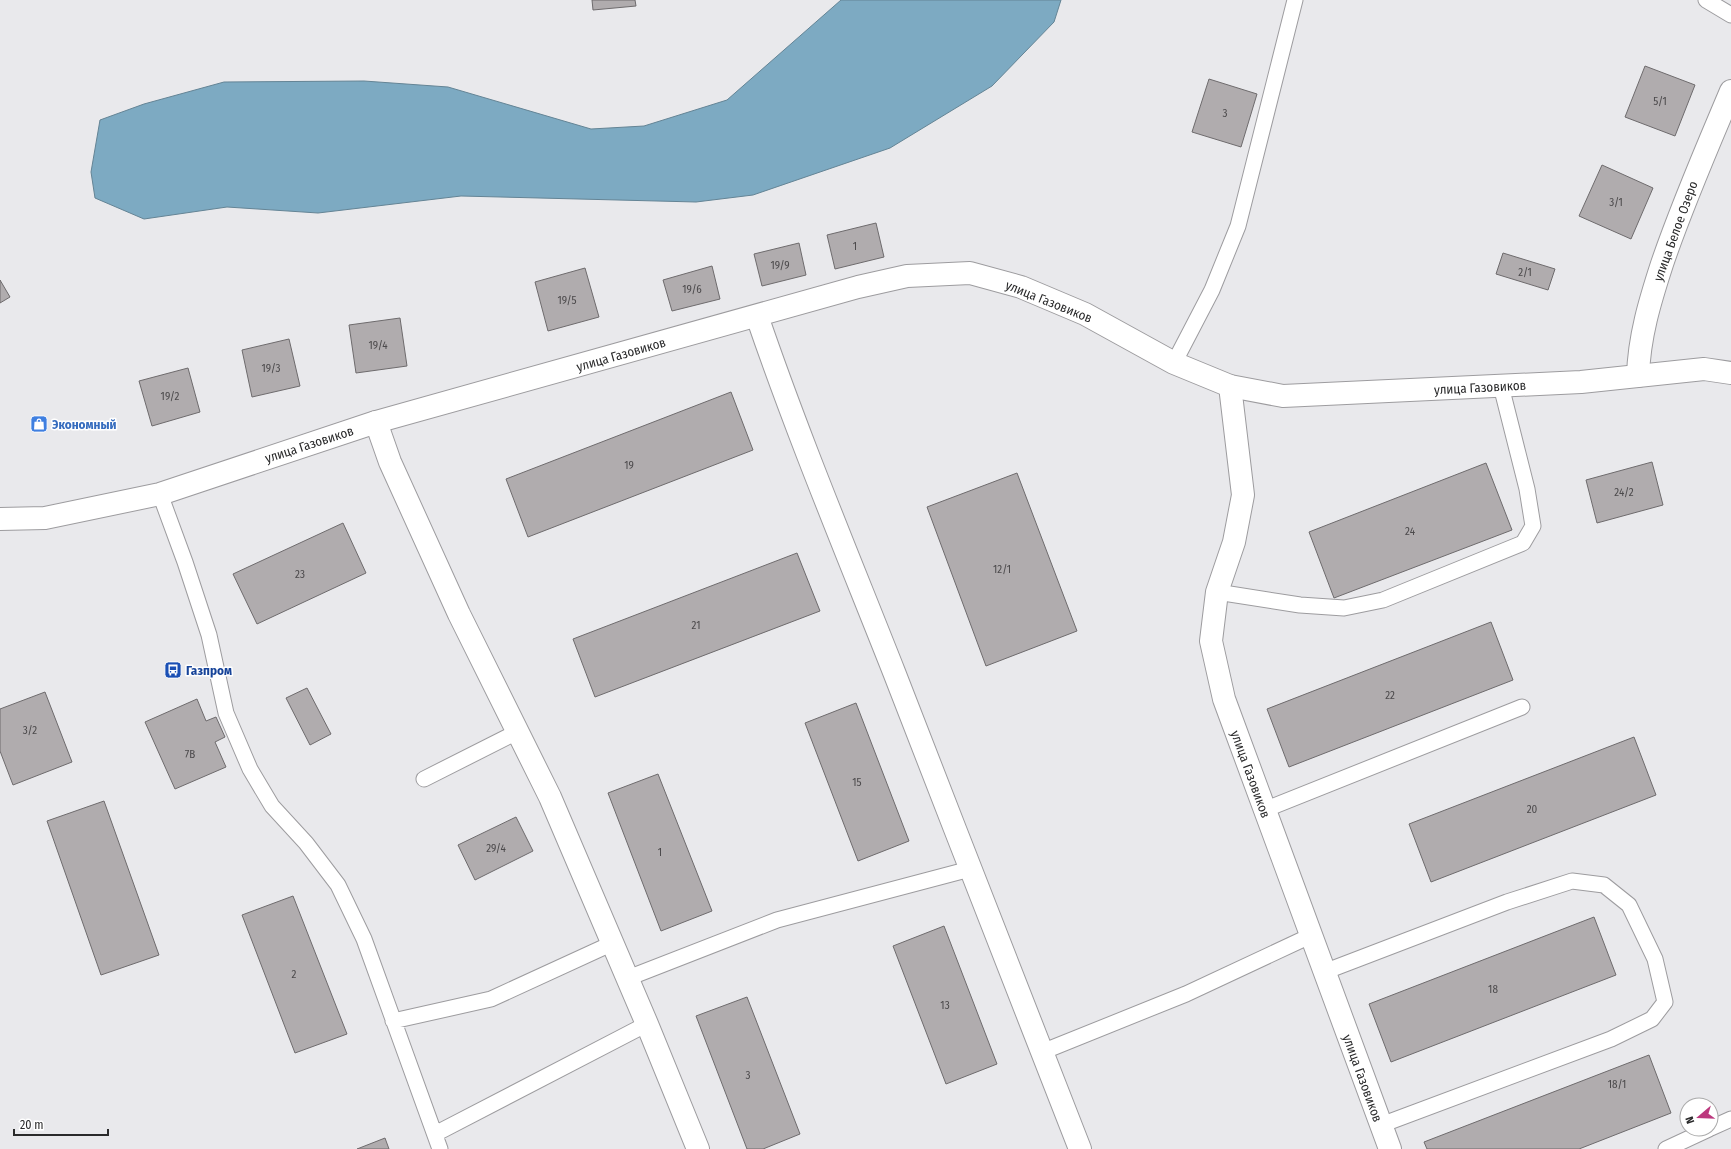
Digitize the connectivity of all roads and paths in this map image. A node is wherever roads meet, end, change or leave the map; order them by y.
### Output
1 (1295, 0) edge
2 (1706, 0) edge
3 (1731, 15) edge
4 (1731, 91) edge
5 (757, 316) junction
6 (1174, 363) junction
7 (1731, 373) edge
8 (1638, 376) junction
9 (1230, 386) junction
10 (1500, 386) junction
11 (376, 422) junction
12 (160, 494) junction
13 (0, 518) edge
14 (1217, 592) junction
15 (1522, 707) dead end
16 (517, 732) junction
17 (424, 779) dead end
18 (1264, 810) junction
19 (970, 869) junction
20 (1310, 936) junction
21 (613, 943) junction
22 (1324, 972) junction
23 (628, 978) junction
24 (393, 1021) junction
25 (647, 1024) junction
26 (1042, 1052) junction
27 (1731, 1119) edge
28 (1381, 1125) junction
29 (1719, 1125) edge
30 (435, 1134) junction
31 (1692, 1137) edge
32 (440, 1149) edge
33 (698, 1149) edge
34 (1080, 1149) edge
35 (1390, 1149) edge
36 (1666, 1149) edge

1 - 6 lane
2 - 3 lane
4 - 8 street, улица Белое Озеро
5 - 6 street, улица Газовиков
5 - 11 street, улица Газовиков
5 - 19 street
6 - 9 street, улица Газовиков
7 - 8 street, улица Газовиков
8 - 10 street, улица Газовиков
9 - 10 street, улица Газовиков
9 - 14 street, улица Газовиков
10 - 14 lane
11 - 12 street, улица Газовиков
11 - 16 street
12 - 13 street, улица Газовиков
12 - 24 lane
14 - 18 street, улица Газовиков
15 - 18 lane
16 - 17 lane
16 - 21 street
18 - 20 street, улица Газовиков
19 - 23 lane
19 - 26 street
20 - 22 street, улица Газовиков
20 - 26 lane
21 - 23 street
21 - 24 lane
22 - 28 street, улица Газовиков
22 - 28 lane
23 - 25 street
24 - 30 lane
25 - 30 lane
25 - 33 street
26 - 34 street
27 - 29 lane
28 - 35 street, улица Газовиков
30 - 32 lane
31 - 36 lane

